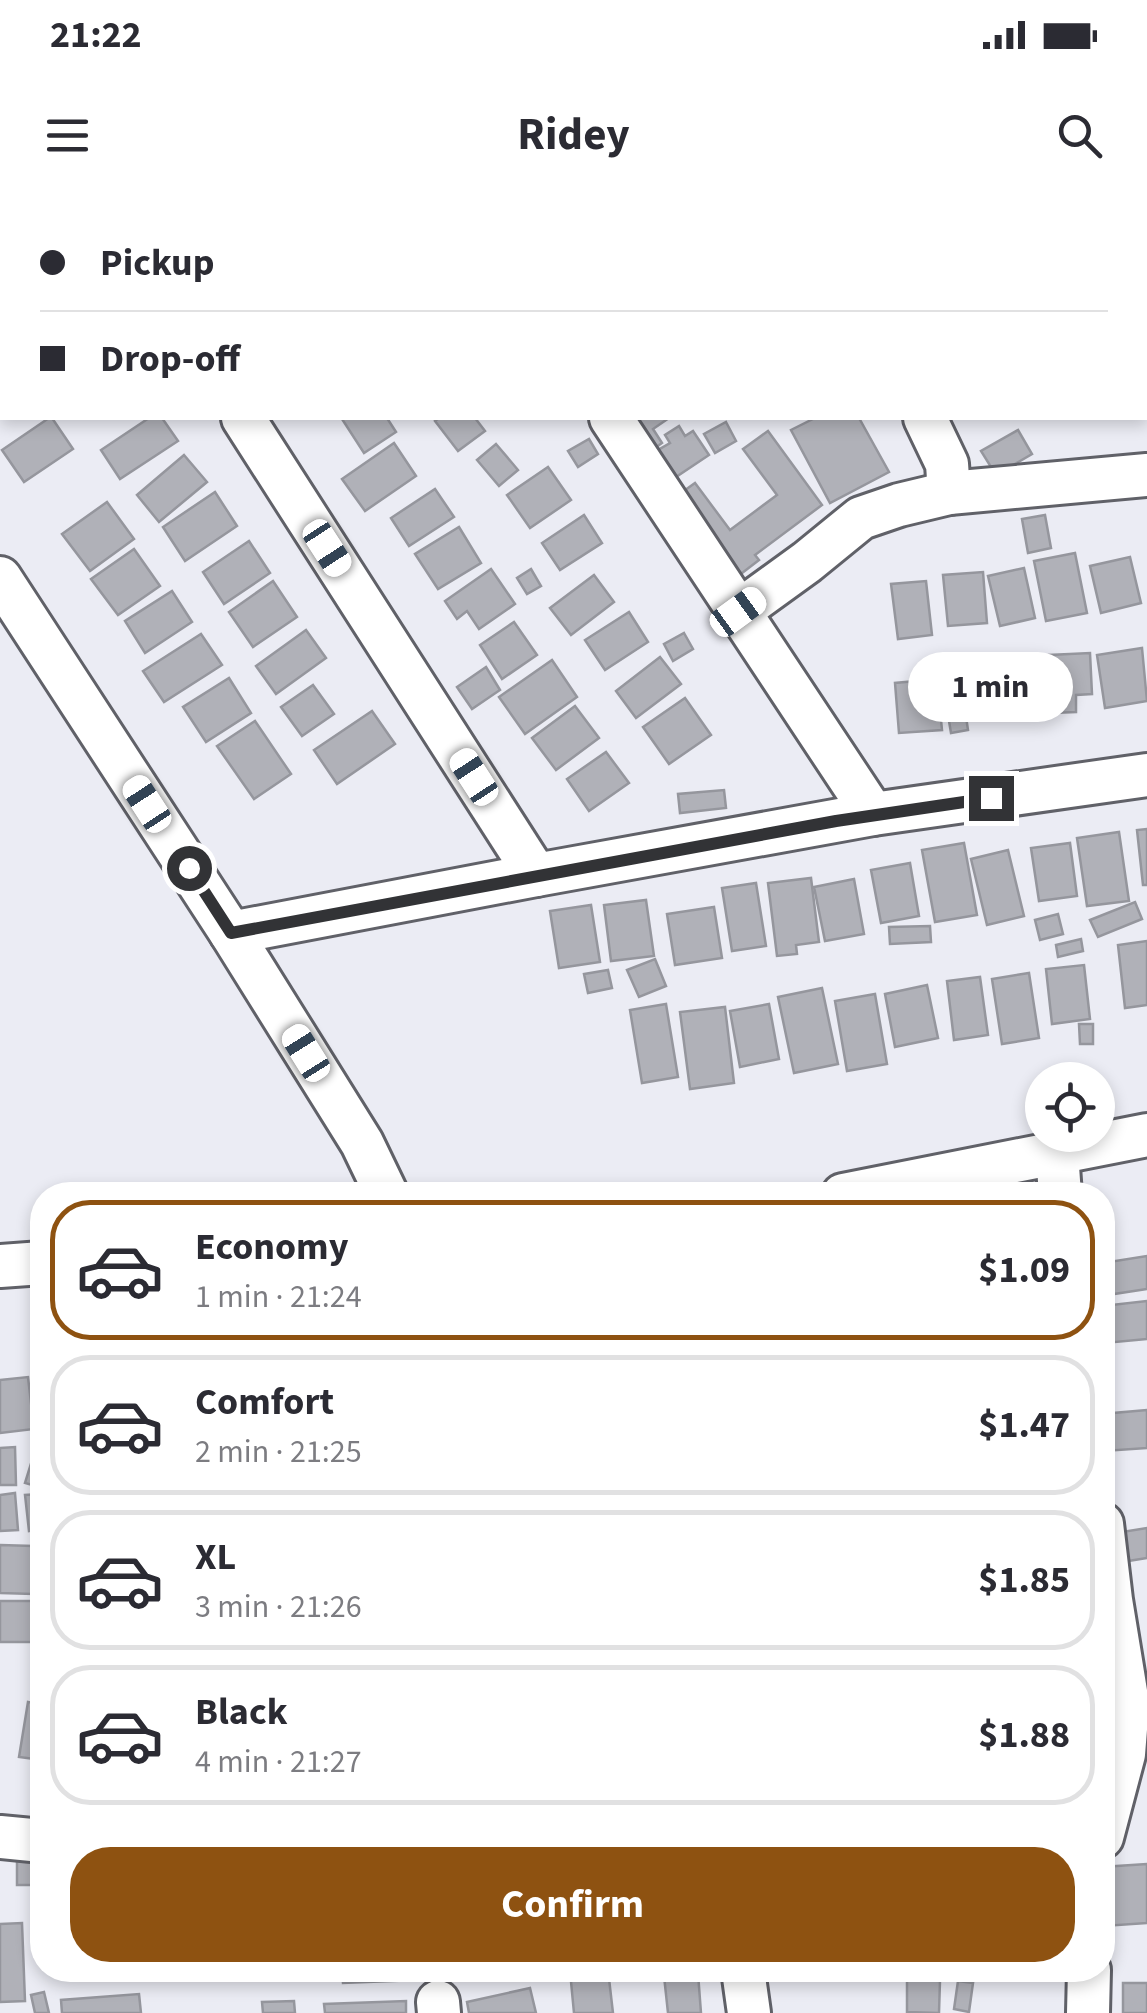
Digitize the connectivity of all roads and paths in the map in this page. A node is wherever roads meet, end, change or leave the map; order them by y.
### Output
1 (244, 420) edge
2 (612, 420) edge
3 (926, 420) edge
4 (1147, 475) edge
5 (949, 493) junction
6 (0, 578) edge
7 (738, 612) junction
8 (1147, 775) edge
9 (874, 814) junction
10 (536, 875) junction
11 (231, 933) junction
12 (1147, 1135) edge
13 (1058, 1174) edge
14 (381, 1182) edge
15 (976, 1182) edge
16 (30, 1264) edge
17 (0, 1266) edge
18 (1115, 1577) edge
19 (1134, 1654) edge
20 (1115, 1788) edge
21 (0, 1837) edge
22 (30, 1840) edge
23 (745, 1982) edge
24 (1089, 1982) edge
25 (749, 2013) edge
26 (1088, 2013) edge

1 - 10 street
2 - 7 street
3 - 5 street
4 - 5 street
5 - 7 street
6 - 11 street
7 - 9 street
8 - 9 street
9 - 10 street
10 - 11 street
11 - 14 street
12 - 13 street
13 - 15 street
16 - 17 street
18 - 19 street
19 - 20 street
21 - 22 street
23 - 25 street
24 - 26 street

